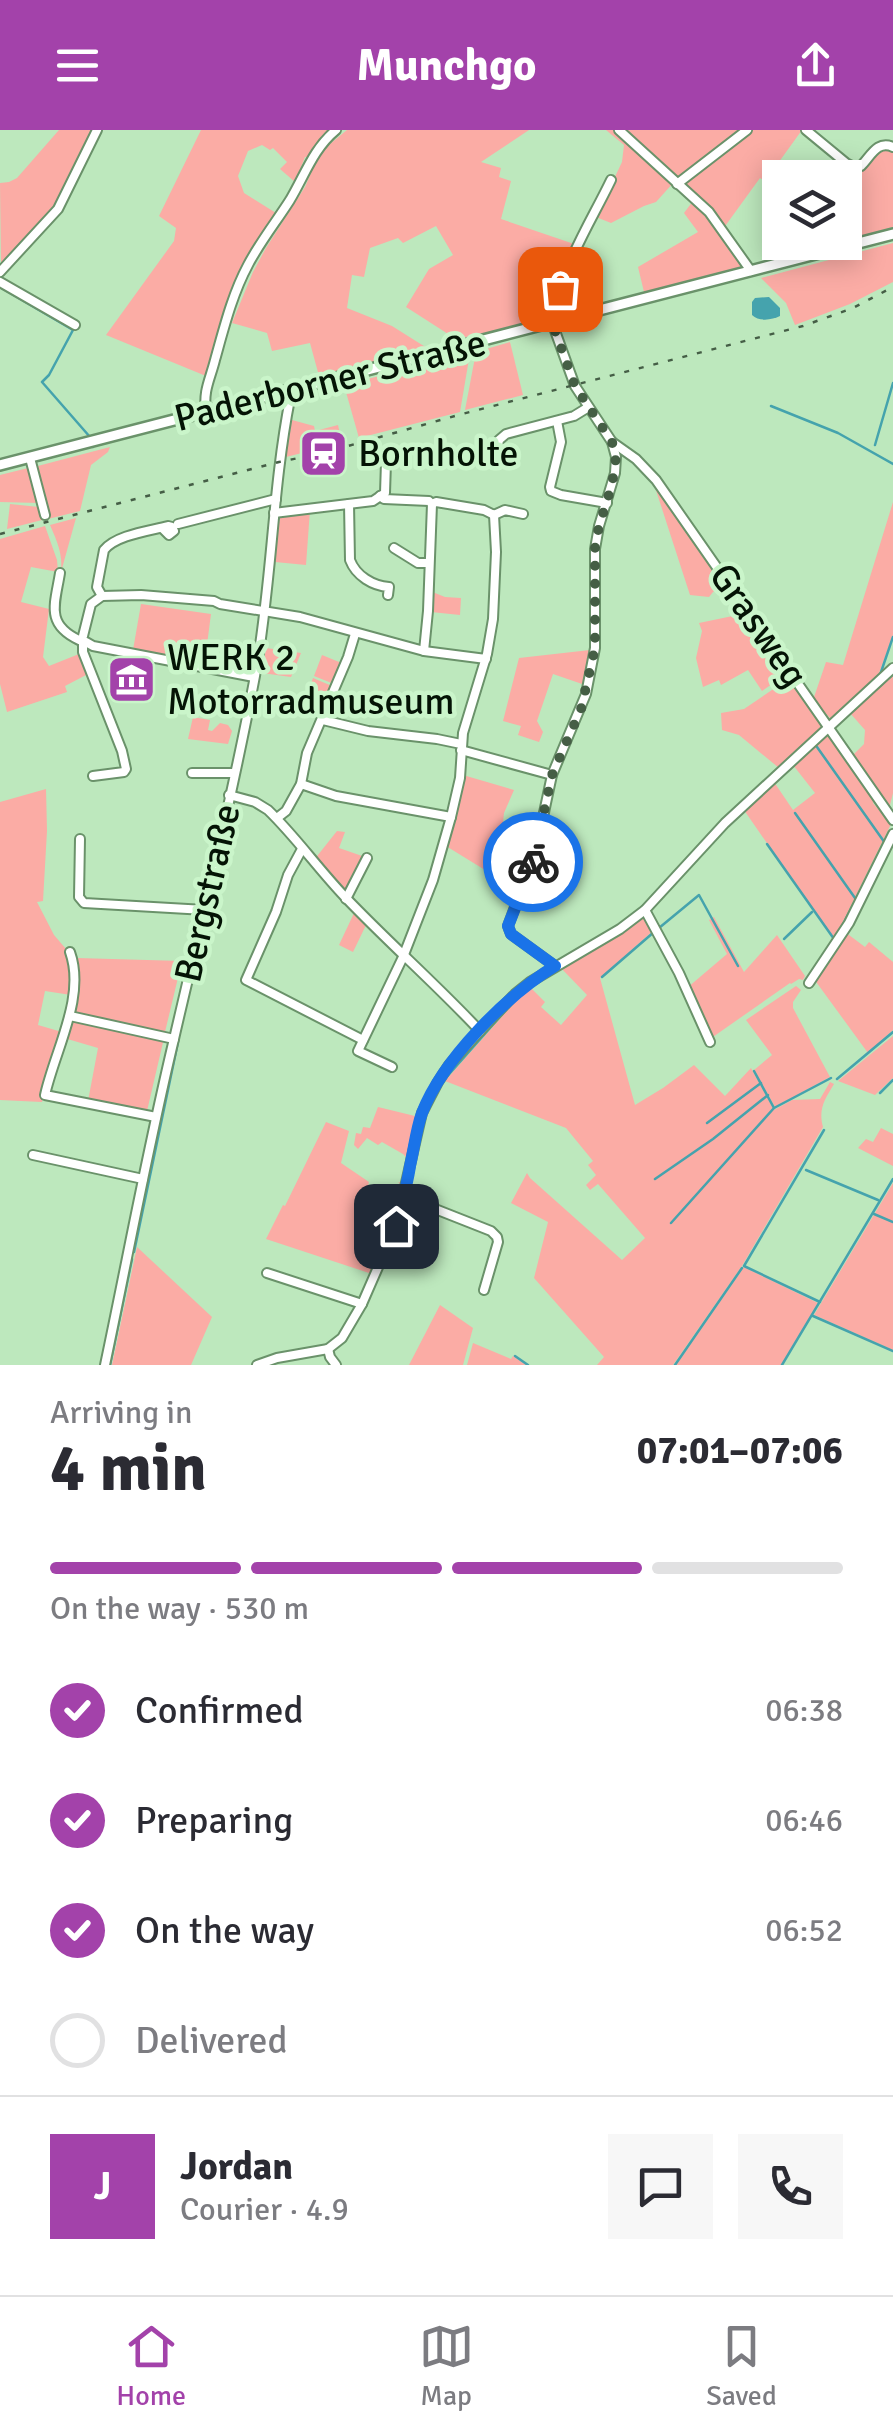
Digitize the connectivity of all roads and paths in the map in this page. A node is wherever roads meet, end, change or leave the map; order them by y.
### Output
1 (97, 130) edge
2 (336, 130) edge
3 (619, 130) edge
4 (747, 130) edge
5 (806, 130) edge
6 (893, 147) edge
7 (611, 180) dead end
8 (678, 184) junction
9 (893, 234) edge
10 (751, 271) junction
11 (0, 272) edge
12 (0, 282) edge
13 (554, 322) junction
14 (75, 325) dead end
15 (284, 392) junction
16 (588, 408) junction
17 (206, 412) junction
18 (556, 421) junction
19 (612, 442) junction
20 (497, 452) dead end
21 (404, 453) dead end
22 (30, 458) junction
23 (0, 466) edge
24 (380, 496) junction
25 (276, 499) junction
26 (607, 503) junction
27 (348, 504) junction
28 (432, 504) junction
29 (274, 512) junction
30 (523, 514) dead end
31 (494, 515) junction
32 (45, 516) dead end
33 (178, 524) dead end
34 (162, 528) dead end
35 (394, 548) dead end
36 (428, 564) junction
37 (60, 574) dead end
38 (375, 586) dead end
39 (102, 596) junction
40 (264, 610) junction
41 (354, 634) junction
42 (83, 641) junction
43 (424, 652) junction
44 (486, 659) junction
45 (893, 668) edge
46 (254, 677) junction
47 (323, 720) junction
48 (829, 728) junction
49 (461, 747) junction
50 (192, 773) dead end
51 (234, 773) junction
52 (552, 775) junction
53 (93, 776) dead end
54 (300, 784) junction
55 (229, 795) junction
56 (451, 817) junction
57 (277, 818) junction
58 (893, 820) edge
59 (893, 834) edge
60 (80, 839) dead end
61 (302, 849) junction
62 (367, 858) dead end
63 (346, 898) junction
64 (206, 910) junction
65 (645, 910) junction
66 (70, 952) dead end
67 (403, 957) junction
68 (555, 966) junction
69 (809, 983) dead end
70 (70, 1016) junction
71 (480, 1031) junction
72 (174, 1038) junction
73 (363, 1040) junction
74 (710, 1042) dead end
75 (392, 1068) dead end
76 (156, 1117) junction
77 (33, 1155) dead end
78 (143, 1179) junction
79 (405, 1194) junction
80 (267, 1273) dead end
81 (484, 1290) dead end
82 (362, 1304) junction
83 (328, 1349) junction
84 (105, 1365) edge
85 (257, 1365) edge
86 (336, 1365) edge

1 - 11 street
2 - 17 street
3 - 8 street
4 - 8 street
5 - 6 street
7 - 13 street
8 - 10 street
9 - 10 main road, Paderborner Straße
10 - 13 main road, Paderborner Straße
12 - 14 street
13 - 15 main road, Paderborner Straße
13 - 16 street, Grasweg
15 - 17 main road, Paderborner Straße
15 - 25 street, Bergstraße
16 - 18 street
16 - 19 street, Grasweg
17 - 22 main road, Paderborner Straße
18 - 20 street
18 - 26 street
19 - 26 street
19 - 48 street, Grasweg
21 - 24 street
22 - 23 main road, Paderborner Straße
22 - 32 street
24 - 27 street
24 - 28 street
25 - 29 street, Bergstraße
25 - 33 street
26 - 52 street
27 - 29 street
27 - 38 street
28 - 31 street
28 - 36 street
29 - 40 street, Bergstraße
30 - 31 street
31 - 44 street
34 - 39 street
35 - 36 street
36 - 43 street
37 - 42 street
39 - 40 street
39 - 42 street
40 - 41 street
40 - 46 street, Bergstraße
41 - 43 street
41 - 47 street
42 - 46 street
42 - 53 street
43 - 44 street
44 - 49 street
45 - 48 street
46 - 51 street, Bergstraße
47 - 49 street
47 - 54 street
48 - 58 street, Grasweg
48 - 65 street
49 - 52 street
49 - 56 street
50 - 51 street
51 - 55 street, Bergstraße
52 - 68 street
54 - 56 street
54 - 57 street
55 - 57 street
55 - 64 street, Bergstraße
56 - 67 street
57 - 61 street
59 - 69 street
60 - 64 street
61 - 63 street
61 - 73 street
62 - 63 street
63 - 67 street
64 - 72 street, Bergstraße
65 - 68 street
65 - 74 street
66 - 70 street
67 - 71 street
67 - 73 street
68 - 71 street
70 - 72 street
70 - 76 street
71 - 79 street
72 - 76 street, Bergstraße
73 - 75 street
76 - 78 street, Bergstraße
77 - 78 street
78 - 84 street, Bergstraße
79 - 81 street
79 - 82 street
80 - 82 street
82 - 83 street
83 - 85 street
83 - 86 street

